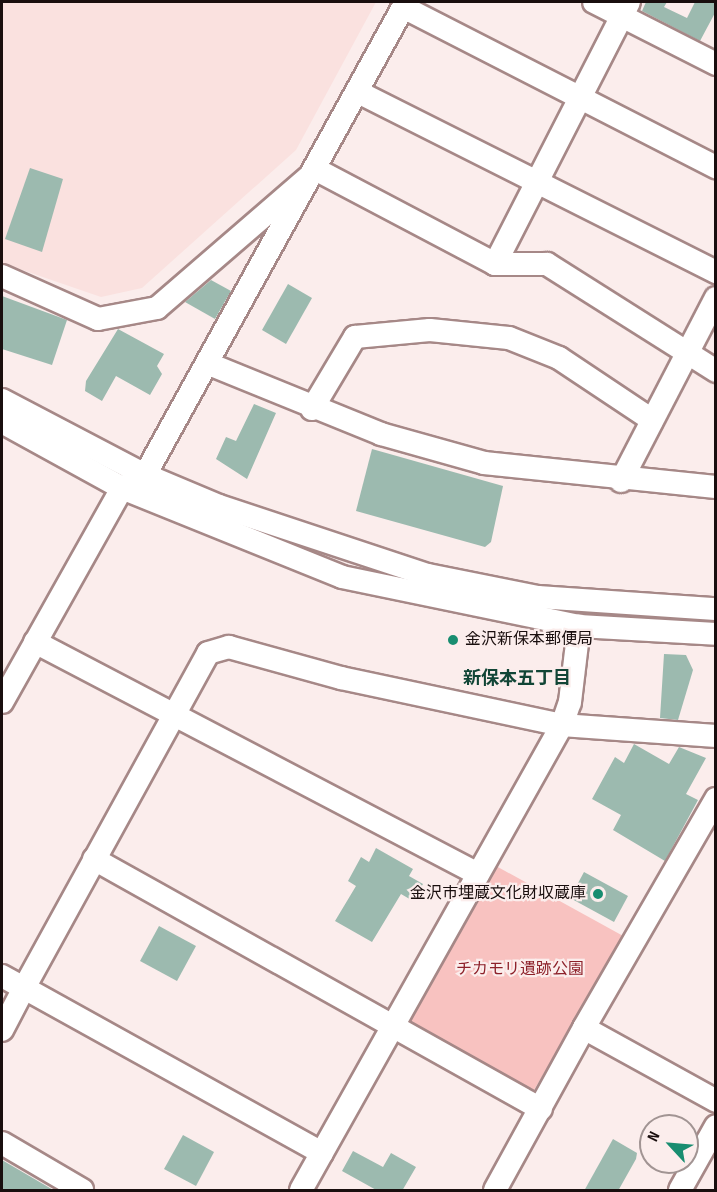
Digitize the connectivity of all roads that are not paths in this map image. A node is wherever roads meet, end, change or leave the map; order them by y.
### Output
1 (594, 2) edge
2 (404, 4) edge
3 (625, 8) edge
4 (716, 64) edge
5 (358, 92) junction
6 (579, 99) junction
7 (716, 167) edge
8 (317, 170) junction
9 (537, 182) junction
10 (495, 264) junction
11 (716, 272) edge
12 (2, 276) edge
13 (716, 298) edge
14 (687, 354) junction
15 (208, 364) junction
16 (716, 371) edge
17 (2, 400) edge
18 (312, 409) junction
19 (652, 420) junction
20 (2, 422) edge
21 (145, 475) junction
22 (621, 481) junction
23 (716, 487) edge
24 (123, 488) junction
25 (716, 609) edge
26 (579, 626) junction
27 (716, 634) edge
28 (35, 642) junction
29 (2, 702) edge
30 (173, 715) junction
31 (562, 725) junction
32 (716, 736) edge
33 (716, 799) edge
34 (94, 859) junction
35 (478, 874) junction
36 (2, 976) edge
37 (24, 988) junction
38 (393, 1026) junction
39 (584, 1028) junction
40 (2, 1030) edge
41 (716, 1101) edge
42 (541, 1109) junction
43 (716, 1126) edge
44 (2, 1143) edge
45 (322, 1153) junction
46 (82, 1191) edge
47 (301, 1191) edge
48 (495, 1191) edge
49 (680, 1191) edge

1 - 3 street
2 - 5 street
2 - 6 street
3 - 4 street
3 - 6 street
5 - 8 street
5 - 9 street
6 - 7 street
6 - 9 street
8 - 10 street
8 - 12 street
8 - 15 street
9 - 10 street
9 - 11 street
10 - 14 street
13 - 14 street
14 - 16 street
14 - 19 street
15 - 18 street
15 - 21 street
17 - 21 street
18 - 19 street
18 - 22 street
19 - 22 street
20 - 24 street
21 - 24 street
21 - 25 street
22 - 23 street
24 - 26 street
24 - 28 street
26 - 27 street
26 - 31 street
28 - 29 street
28 - 30 street
30 - 31 street
30 - 34 street
30 - 35 street
31 - 32 street
31 - 35 street
33 - 39 street
34 - 37 street
34 - 38 street
35 - 38 street
36 - 37 street
37 - 40 street
37 - 45 street
38 - 42 street
38 - 45 street
39 - 41 street
39 - 42 street
42 - 48 street
43 - 49 street
44 - 46 street
45 - 47 street

